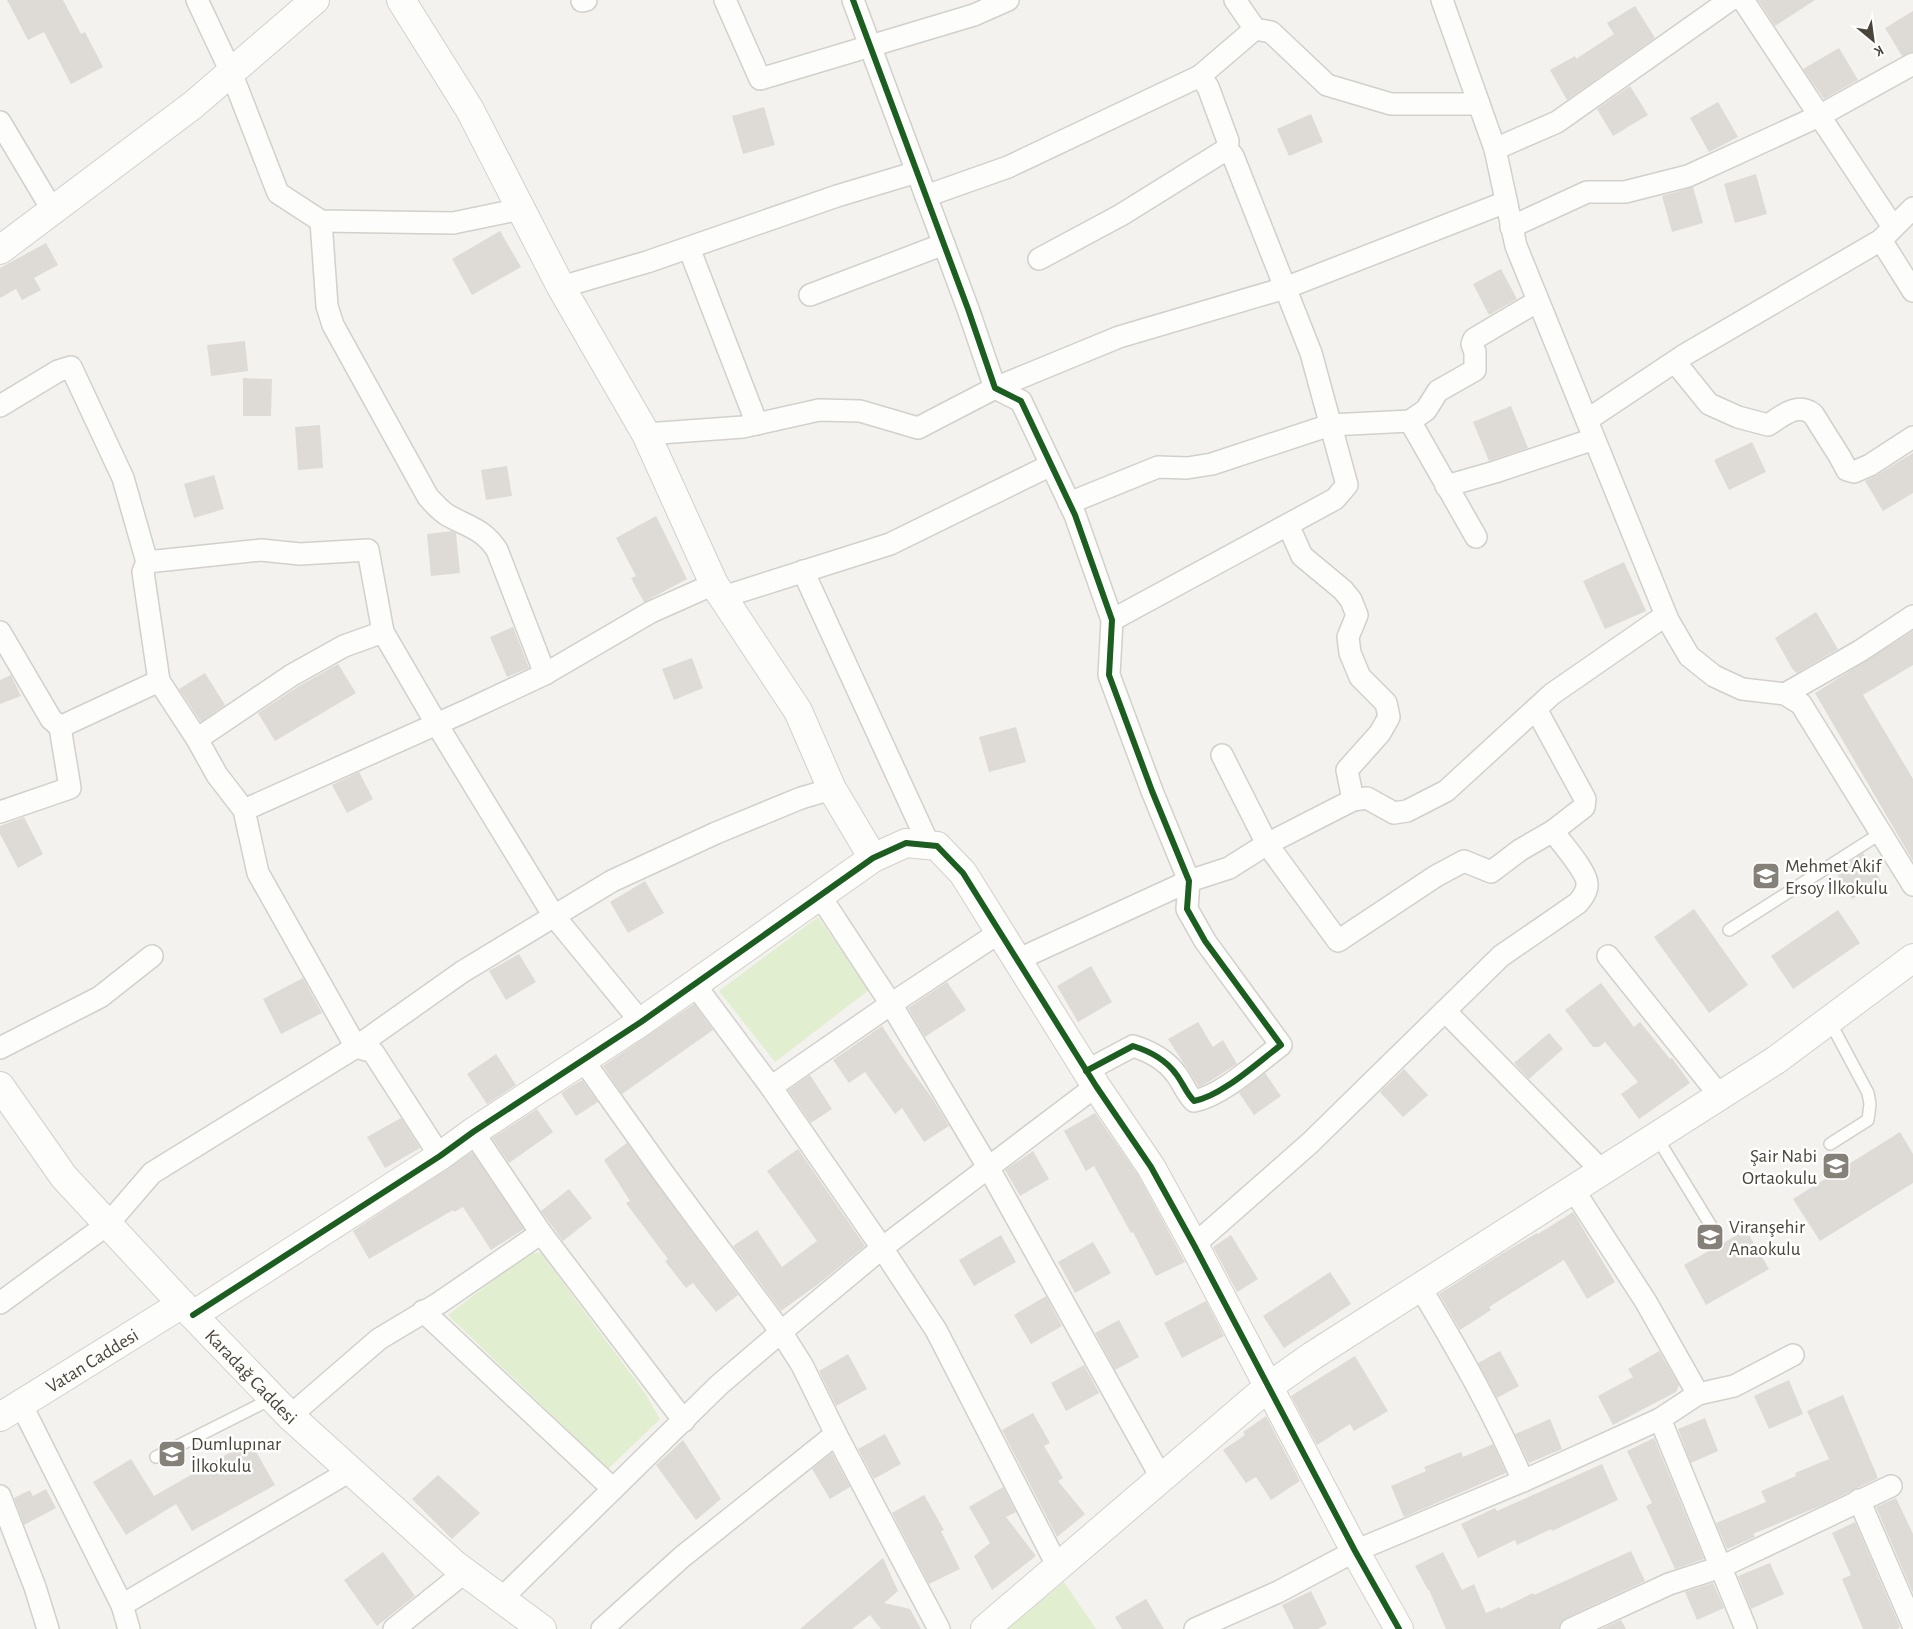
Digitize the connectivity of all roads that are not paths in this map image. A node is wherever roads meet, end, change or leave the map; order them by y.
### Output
1 (197, 0) edge
2 (315, 0) edge
3 (401, 0) edge
4 (726, 0) edge
5 (853, 0) edge
6 (1008, 0) edge
7 (1235, 0) edge
8 (1442, 0) edge
9 (1730, 0) edge
10 (1743, 0) edge
11 (1255, 29) junction
12 (870, 45) junction
13 (1913, 64) edge
14 (230, 72) junction
15 (1200, 76) junction
16 (1479, 104) junction
17 (1819, 116) junction
18 (0, 122) edge
19 (1495, 149) junction
20 (1226, 150) junction
21 (917, 172) junction
22 (926, 196) junction
23 (1506, 202) junction
24 (1913, 208) edge
25 (521, 209) junction
26 (53, 211) junction
27 (322, 220) junction
28 (1511, 227) junction
29 (1887, 233) junction
30 (944, 244) junction
31 (689, 248) junction
32 (0, 250) edge
33 (1039, 259) dead end
34 (561, 286) junction
35 (1285, 288) junction
36 (1913, 291) edge
37 (810, 295) dead end
38 (1538, 301) junction
39 (1675, 362) junction
40 (995, 388) junction
41 (0, 406) edge
42 (1410, 421) junction
43 (757, 424) junction
44 (1330, 425) junction
45 (1590, 429) junction
46 (646, 434) junction
47 (1913, 436) edge
48 (1051, 465) junction
49 (1446, 486) junction
50 (1069, 504) junction
51 (1288, 525) junction
52 (1476, 537) dead end
53 (146, 562) junction
54 (803, 571) junction
55 (718, 590) junction
56 (1666, 615) junction
57 (1913, 616) edge
58 (1112, 620) junction
59 (0, 632) edge
60 (383, 632) junction
61 (545, 674) junction
62 (159, 681) junction
63 (1785, 694) junction
64 (1536, 709) junction
65 (436, 723) junction
66 (60, 727) junction
67 (197, 739) junction
68 (1222, 755) dead end
69 (832, 788) junction
70 (1353, 800) junction
71 (244, 810) junction
72 (0, 812) edge
73 (1553, 831) junction
74 (1882, 833) junction
75 (1267, 844) junction
76 (929, 846) junction
77 (873, 858) junction
78 (1189, 882) junction
79 (1913, 885) edge
80 (820, 896) junction
81 (554, 916) junction
82 (1729, 930) dead end
83 (1000, 932) junction
84 (152, 956) dead end
85 (1608, 956) dead end
86 (1913, 958) edge
87 (1017, 960) junction
88 (695, 985) junction
89 (891, 1004) junction
90 (1445, 1010) junction
91 (1829, 1020) junction
92 (641, 1022) junction
93 (356, 1047) junction
94 (0, 1048) edge
95 (583, 1060) junction
96 (1091, 1079) junction
97 (1, 1088) edge
98 (771, 1088) junction
99 (1720, 1096) junction
100 (473, 1132) junction
101 (1656, 1136) junction
102 (1830, 1144) dead end
103 (440, 1156) junction
104 (988, 1167) junction
105 (1602, 1171) junction
106 (1574, 1189) junction
107 (108, 1224) junction
108 (542, 1233) junction
109 (1716, 1234) dead end
110 (1194, 1245) junction
111 (882, 1248) junction
112 (1420, 1287) junction
113 (0, 1303) edge
114 (188, 1310) junction
115 (423, 1311) junction
116 (781, 1332) junction
117 (1793, 1355) dead end
118 (1268, 1388) junction
119 (1698, 1394) junction
120 (281, 1407) junction
121 (11, 1411) edge
122 (1660, 1419) junction
123 (684, 1421) junction
124 (836, 1434) junction
125 (156, 1458) dead end
126 (350, 1471) junction
127 (1162, 1479) junction
128 (1522, 1481) junction
129 (1891, 1486) dead end
130 (613, 1489) junction
131 (0, 1496) edge
132 (1860, 1500) junction
133 (1355, 1551) junction
134 (1058, 1566) junction
135 (1721, 1566) junction
136 (465, 1572) junction
137 (501, 1599) junction
138 (122, 1605) junction
139 (1913, 1625) edge
140 (48, 1629) edge
141 (130, 1629) edge
142 (394, 1629) edge
143 (542, 1629) edge
144 (602, 1629) edge
145 (939, 1629) edge
146 (985, 1629) edge
147 (1195, 1629) edge
148 (1399, 1629) edge
149 (1571, 1629) edge
150 (1746, 1629) edge

1 - 14 street
2 - 14 street
3 - 25 street
4 - 12 street
5 - 12 street
6 - 12 street
7 - 11 street
8 - 16 street
9 - 19 street
10 - 17 street
11 - 15 street
11 - 16 street
12 - 21 street
13 - 17 street
14 - 26 street
14 - 27 street
15 - 20 street
15 - 22 street
16 - 19 street
17 - 28 street
17 - 29 street
18 - 26 street
19 - 23 street
20 - 33 street
20 - 35 street
21 - 22 street
21 - 31 street
22 - 30 street
23 - 28 street
23 - 35 street
24 - 29 street
25 - 27 street
25 - 34 street
26 - 32 street
27 - 61 street
28 - 38 street
29 - 36 street
29 - 39 street
30 - 37 street
30 - 40 street
31 - 34 street
31 - 43 street
34 - 46 street
35 - 40 street
35 - 44 street
38 - 42 street
38 - 45 street
39 - 45 street
39 - 47 street
40 - 43 street
40 - 48 street
41 - 53 street
42 - 44 street
42 - 49 street
43 - 46 street
44 - 50 street
44 - 51 street
45 - 49 street
45 - 56 street
46 - 55 street
48 - 50 street
48 - 54 street
49 - 52 street
50 - 58 street
51 - 58 street
51 - 70 street
53 - 60 street
53 - 62 street
54 - 55 street
54 - 76 street
55 - 61 street
55 - 69 street
56 - 63 street
56 - 64 street
57 - 63 street
58 - 78 street
59 - 66 street
60 - 65 street
60 - 67 street
61 - 65 street
62 - 66 street
62 - 67 street
63 - 74 street
64 - 70 street
64 - 73 street
65 - 71 street
65 - 81 street
66 - 72 street
67 - 71 street
68 - 75 street
69 - 77 street
69 - 81 street
70 - 75 street
71 - 93 street
73 - 75 street
73 - 90 street
74 - 79 street
74 - 82 lane
75 - 78 street
76 - 77 street, Vatan Caddesi
76 - 83 street
77 - 80 street, Vatan Caddesi
78 - 87 street
78 - 96 street
80 - 88 street, Vatan Caddesi
80 - 89 street
81 - 92 street
81 - 93 street
83 - 87 street
83 - 89 street
84 - 94 street
85 - 99 street
86 - 91 street
87 - 96 street
88 - 92 street, Vatan Caddesi
88 - 98 street
89 - 98 street
89 - 104 street
90 - 105 street
90 - 110 street
91 - 99 street
91 - 102 lane
92 - 95 street, Vatan Caddesi
93 - 103 street
93 - 107 street
95 - 100 street, Vatan Caddesi
95 - 116 street
96 - 104 street
96 - 110 street
97 - 107 street, Karadağ Caddesi
98 - 111 street
99 - 101 street
100 - 103 street, Vatan Caddesi
100 - 108 street
101 - 105 street
101 - 109 lane
103 - 114 street, Vatan Caddesi
104 - 111 street
104 - 127 street
105 - 106 street
106 - 112 street
106 - 119 street
107 - 113 street
107 - 114 street, Karadağ Caddesi
108 - 115 street
108 - 123 street
110 - 118 street
111 - 116 street
111 - 134 street
112 - 118 street
112 - 128 street
114 - 120 street, Karadağ Caddesi
114 - 121 street, Vatan Caddesi
115 - 120 street
115 - 130 street
116 - 123 street
116 - 124 street
117 - 119 street
118 - 127 street
118 - 133 street
119 - 122 street
120 - 125 lane
120 - 126 street, Karadağ Caddesi
121 - 138 street
122 - 128 street
122 - 135 street
123 - 130 street
124 - 144 street
124 - 145 street
126 - 136 street, Karadağ Caddesi
126 - 138 street
127 - 134 street
128 - 133 street
129 - 132 street
130 - 137 street
131 - 140 street
132 - 135 street
132 - 139 street
133 - 147 street
133 - 148 street
134 - 146 street
135 - 149 street
135 - 150 street
136 - 137 street, Karadağ Caddesi
136 - 142 street
137 - 143 street, Karadağ Caddesi
138 - 141 street

